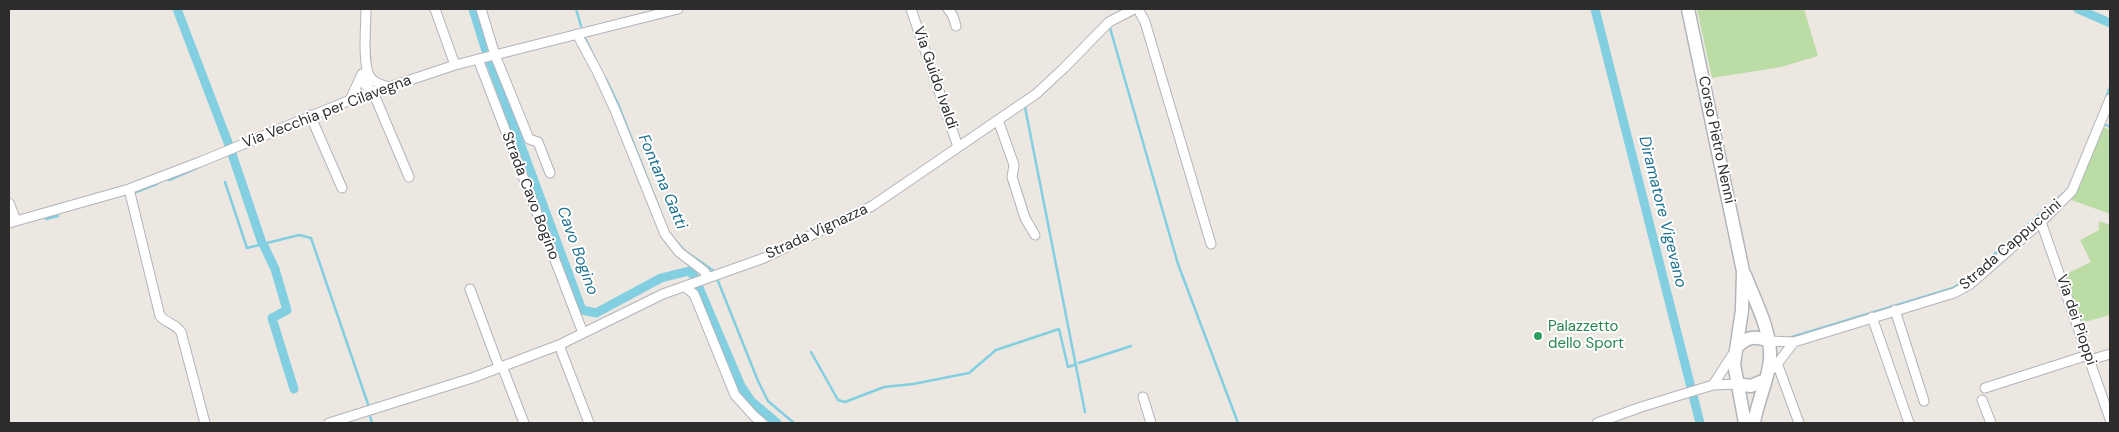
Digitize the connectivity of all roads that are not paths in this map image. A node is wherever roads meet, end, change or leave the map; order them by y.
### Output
1 (366, 9) edge
2 (435, 9) edge
3 (481, 9) edge
4 (678, 9) edge
5 (911, 9) edge
6 (948, 9) edge
7 (1134, 9) edge
8 (1138, 9) edge
9 (1688, 9) edge
10 (956, 26) dead end
11 (577, 34) junction
12 (495, 55) junction
13 (478, 59) junction
14 (366, 64) junction
15 (455, 65) junction
16 (362, 75) junction
17 (388, 87) junction
18 (373, 92) junction
19 (2110, 99) edge
20 (350, 100) junction
21 (310, 115) junction
22 (998, 120) junction
23 (958, 147) junction
24 (550, 173) dead end
25 (409, 177) dead end
26 (342, 188) dead end
27 (129, 189) junction
28 (9, 203) edge
29 (12, 221) edge
30 (2041, 222) junction
31 (1035, 235) dead end
32 (1211, 244) dead end
33 (1743, 271) junction
34 (703, 280) junction
35 (470, 289) dead end
36 (1895, 310) junction
37 (1872, 317) junction
38 (583, 333) junction
39 (1769, 341) junction
40 (1794, 342) junction
41 (559, 345) junction
42 (1737, 346) junction
43 (2110, 354) edge
44 (2089, 358) junction
45 (1777, 363) junction
46 (501, 366) junction
47 (1765, 380) junction
48 (1737, 384) junction
49 (1713, 385) junction
50 (1985, 388) dead end
51 (1143, 397) dead end
52 (1982, 400) dead end
53 (1924, 401) dead end
54 (2110, 418) edge
55 (205, 423) edge
56 (329, 423) edge
57 (524, 423) edge
58 (589, 423) edge
59 (762, 423) edge
60 (1151, 423) edge
61 (1597, 423) edge
62 (1744, 423) edge
63 (1754, 423) edge
64 (1799, 423) edge
65 (1909, 423) edge
66 (1991, 423) edge

1 - 14 street
2 - 15 street
3 - 12 street
4 - 11 street, Via Vecchia per Cilavegna
5 - 23 street, Via Guido Ivaldi
6 - 10 street
7 - 22 street, Strada Vignazza
8 - 32 street
9 - 33 main road, Corso Pietro Nenni
11 - 12 street, Via Vecchia per Cilavegna
11 - 34 street
12 - 13 street, Via Vecchia per Cilavegna
12 - 24 street
13 - 15 street, Via Vecchia per Cilavegna
13 - 38 street, Strada Cavo Bogino
14 - 16 street
14 - 17 street
15 - 17 street, Via Vecchia per Cilavegna
16 - 18 street
16 - 20 street
17 - 18 street, Via Vecchia per Cilavegna
18 - 20 street, Via Vecchia per Cilavegna
18 - 25 street
19 - 30 street, Strada Cappuccini
20 - 21 street, Via Vecchia per Cilavegna
21 - 26 street
21 - 27 street, Via Vecchia per Cilavegna
22 - 23 street, Strada Vignazza
22 - 31 street
23 - 34 street, Strada Vignazza
27 - 29 street, Via Vecchia per Cilavegna
27 - 55 street
28 - 29 street
30 - 36 street, Strada Cappuccini
30 - 44 street, Via dei Pioppi
33 - 39 main road, Corso Pietro Nenni
33 - 42 main road, Corso Pietro Nenni
34 - 38 street, Strada Vignazza
34 - 59 street
35 - 46 street
36 - 37 street, Strada Cappuccini
36 - 53 street
37 - 40 street, Strada Cappuccini
37 - 65 street
38 - 41 street, Strada Vignazza
39 - 40 street
39 - 42 main road
39 - 47 main road, Corso Pietro Nenni
40 - 45 street
41 - 46 street, Strada Vignazza
41 - 58 street
42 - 48 main road, Corso Pietro Nenni
42 - 49 street
43 - 44 street
44 - 50 street
44 - 54 street, Via dei Pioppi
45 - 47 street
45 - 64 street
46 - 56 street, Strada Vignazza
46 - 57 street
47 - 48 main road
47 - 63 main road, Corso Pietro Nenni
48 - 49 street
48 - 62 main road, Corso Pietro Nenni
49 - 61 street
51 - 60 street
52 - 66 street

